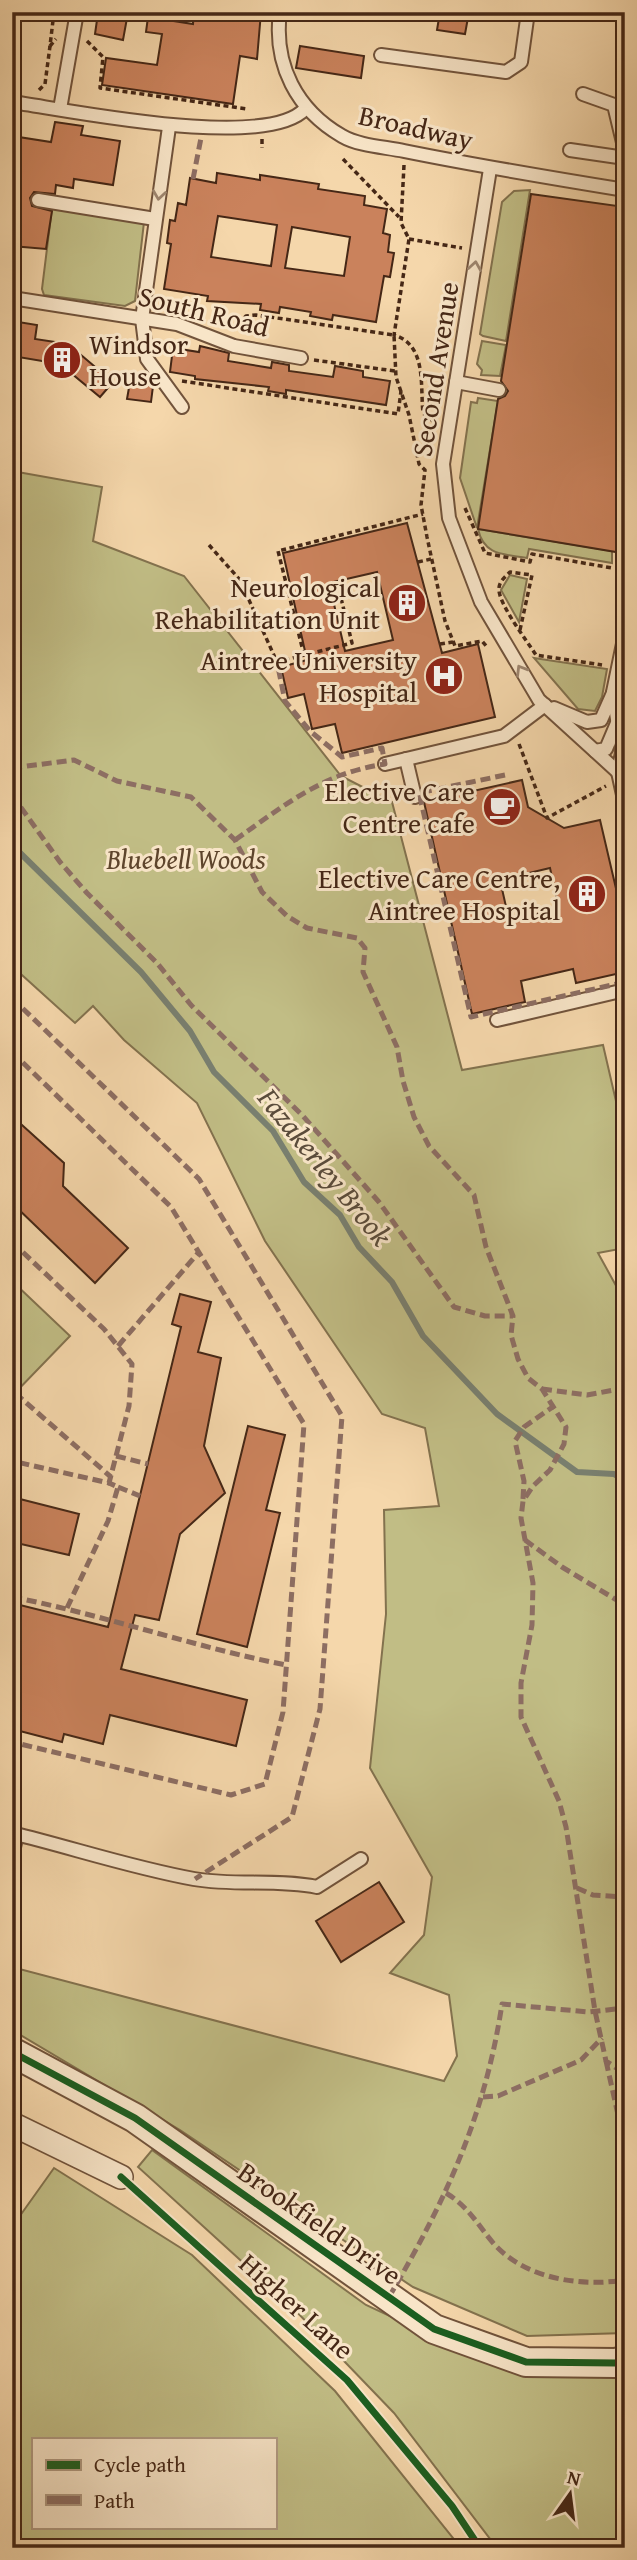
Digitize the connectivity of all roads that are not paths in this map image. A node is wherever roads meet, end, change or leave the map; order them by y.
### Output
1 (77, 12) edge
2 (280, 12) edge
3 (528, 12) edge
4 (381, 55) dead end
5 (583, 93) dead end
6 (12, 102) edge
7 (61, 108) junction
8 (305, 109) junction
9 (169, 127) junction
10 (570, 150) dead end
11 (625, 151) edge
12 (625, 158) edge
13 (490, 169) junction
14 (625, 190) edge
15 (38, 200) dead end
16 (155, 219) junction
17 (12, 298) edge
18 (142, 319) junction
19 (301, 358) road end
20 (456, 383) junction
21 (499, 390) dead end
22 (182, 407) dead end
23 (625, 634) edge
24 (613, 692) junction
25 (542, 703) junction
26 (617, 722) junction
27 (595, 751) junction
28 (407, 760) junction
29 (385, 764) dead end
30 (614, 778) junction
31 (415, 797) dead end
32 (625, 804) edge
33 (625, 990) edge
34 (497, 1020) dead end
35 (15, 1834) edge
36 (12, 1856) edge
37 (361, 1859) dead end
38 (12, 2052) edge
39 (12, 2124) edge
40 (121, 2177) dead end
41 (625, 2361) edge

1 - 7 lane
2 - 8 lane, Broadway
3 - 4 lane
5 - 11 lane
6 - 7 lane
7 - 9 lane
8 - 9 lane
8 - 13 lane, Broadway
9 -> 16 lane
10 - 12 lane
13 - 14 lane, Broadway
20 -> 13 lane, Second Avenue
15 - 16 lane
16 - 18 lane
17 - 18 lane, South Road
18 - 19 lane, South Road
18 - 22 lane
20 - 21 lane
25 -> 20 lane, Second Avenue
23 - 24 lane
24 - 25 lane
24 - 26 lane
25 - 27 lane, Second Avenue
25 - 28 lane
26 - 27 lane
26 - 30 lane
27 - 30 lane, Second Avenue
28 - 29 lane
28 - 31 lane
30 - 32 lane
33 - 34 lane
35 - 36 lane
35 - 37 lane
38 - 41 street, Brookfield Drive
39 - 40 street

